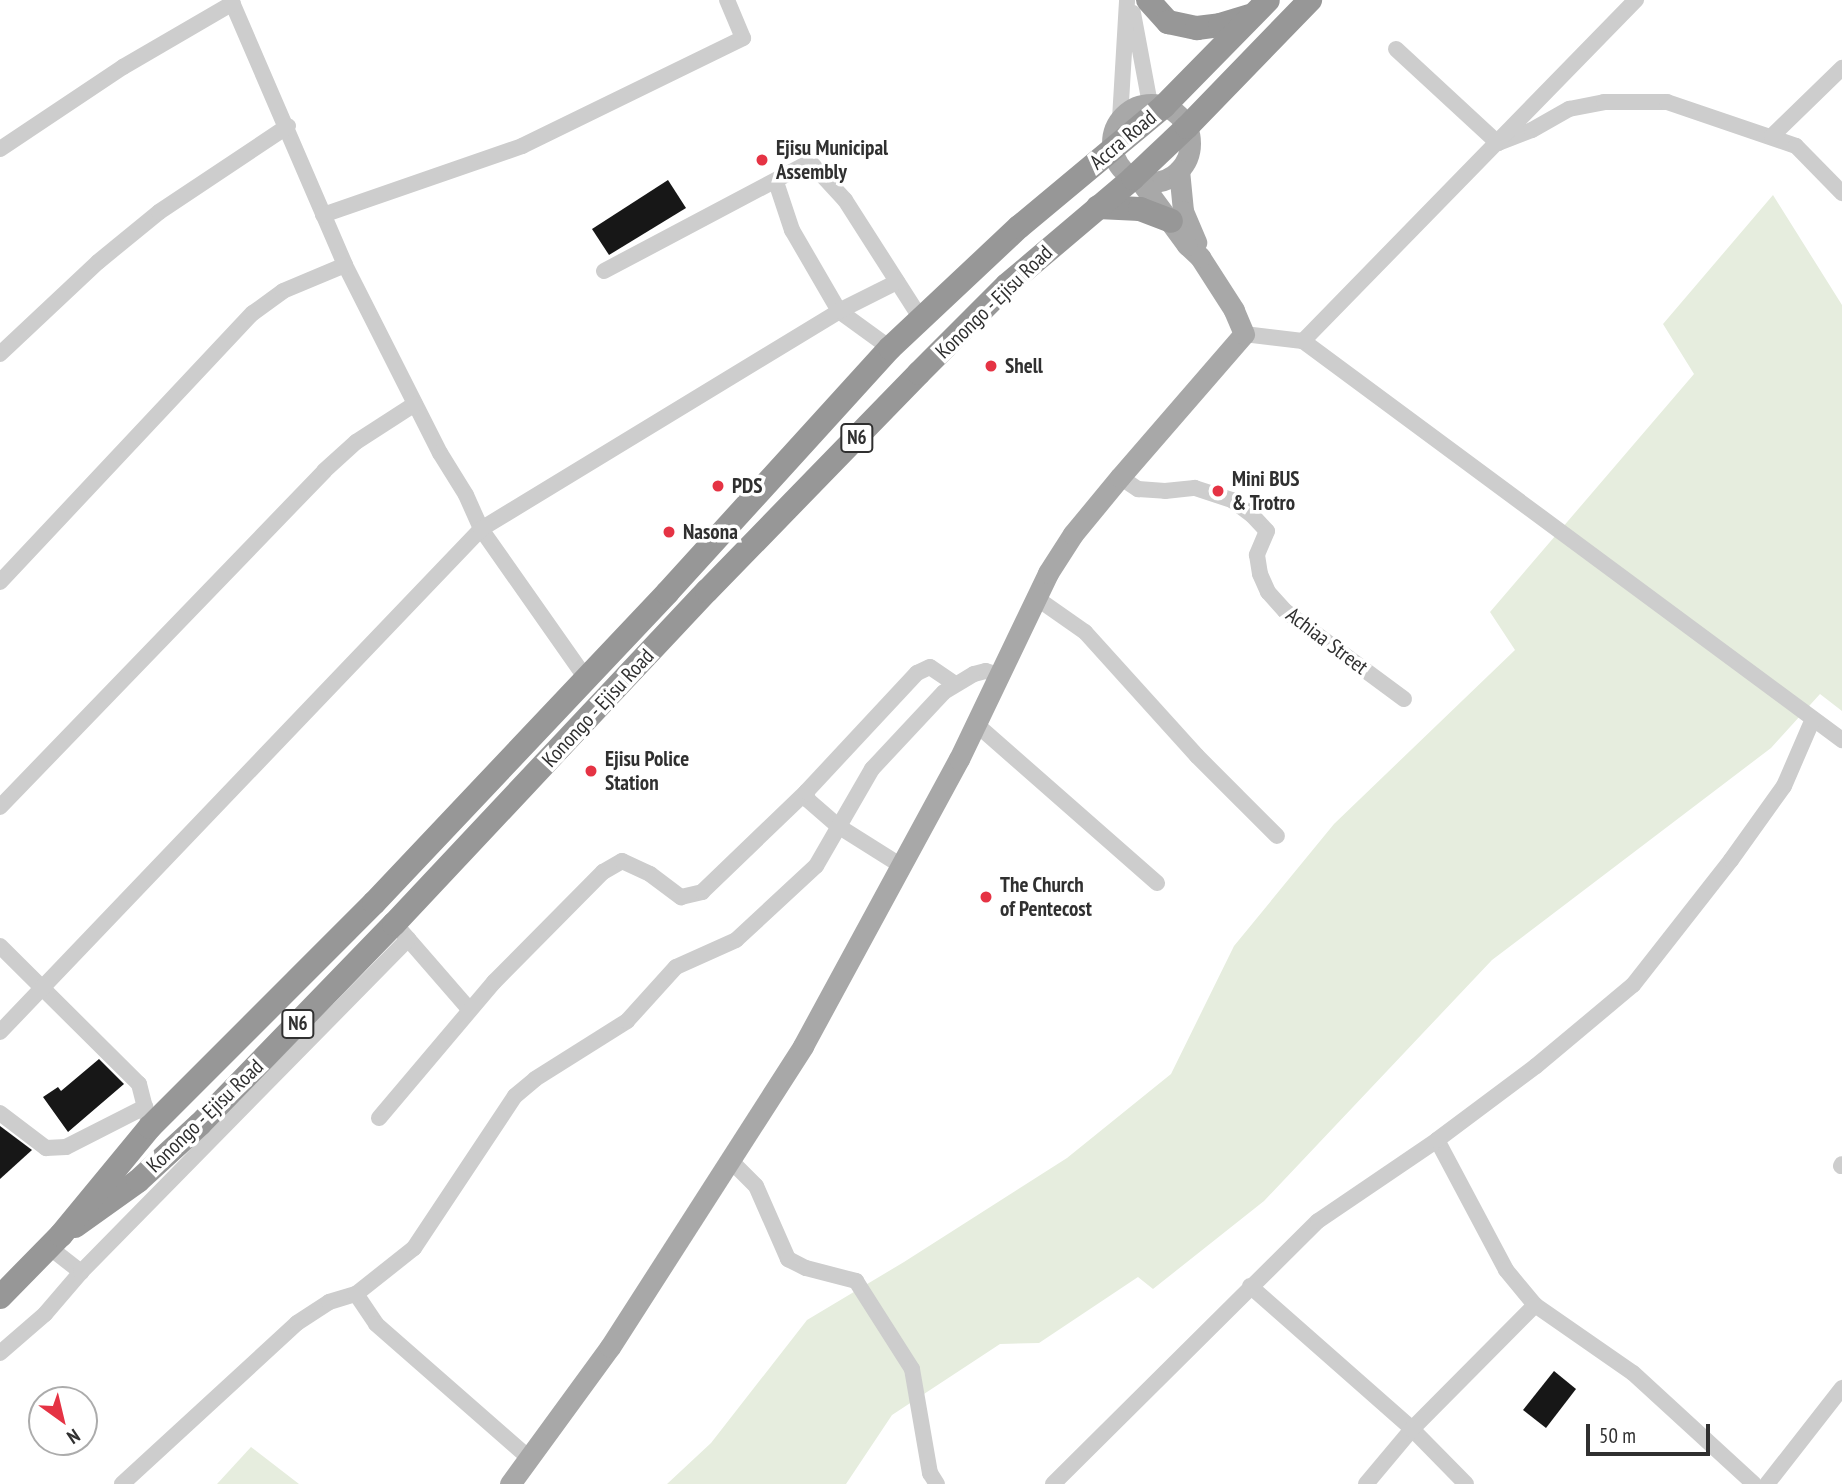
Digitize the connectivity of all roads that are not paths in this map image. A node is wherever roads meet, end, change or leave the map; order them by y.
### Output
1 (727, 0) edge
2 (1129, 0) edge
3 (1148, 0) edge
4 (1310, 0) edge
5 (1636, 0) edge
6 (232, 1) edge
7 (1261, 7) edge
8 (1396, 49) dead end
9 (1842, 68) edge
10 (1157, 105) junction
11 (1120, 119) junction
12 (288, 126) junction
13 (1187, 127) junction
14 (1772, 136) junction
15 (1498, 143) junction
16 (0, 149) edge
17 (1112, 151) junction
18 (1179, 170) junction
19 (1137, 179) junction
20 (776, 182) junction
21 (1842, 192) edge
22 (1098, 207) junction
23 (323, 215) junction
24 (1171, 221) junction
25 (1200, 257) junction
26 (345, 265) junction
27 (604, 271) dead end
28 (969, 272) joint
29 (897, 282) junction
30 (839, 311) junction
31 (921, 318) junction
32 (1244, 334) junction
33 (1303, 341) junction
34 (891, 348) junction
35 (0, 355) edge
36 (415, 404) junction
37 (1120, 477) junction
38 (481, 529) junction
39 (0, 582) edge
40 (1035, 597) junction
41 (1001, 676) junction
42 (585, 677) junction
43 (954, 684) junction
44 (1404, 699) dead end
45 (1813, 719) junction
46 (976, 724) junction
47 (1842, 740) edge
48 (806, 792) junction
49 (0, 807) edge
50 (838, 827) junction
51 (1277, 836) dead end
52 (903, 867) junction
53 (1157, 883) dead end
54 (401, 932) junction
55 (0, 946) edge
56 (41, 986) junction
57 (470, 1009) junction
58 (0, 1032) edge
59 (0, 1113) edge
60 (148, 1117) junction
61 (379, 1118) dead end
62 (1437, 1140) junction
63 (731, 1161) junction
64 (55, 1241) junction
65 (81, 1272) junction
66 (1250, 1286) junction
67 (356, 1294) junction
68 (0, 1297) edge
69 (1535, 1305) junction
70 (0, 1353) edge
71 (1842, 1388) edge
72 (1412, 1429) junction
73 (530, 1458) junction
74 (122, 1484) edge
75 (510, 1484) edge
76 (937, 1484) edge
77 (1053, 1484) edge
78 (1366, 1484) edge
79 (1465, 1484) edge
80 (1754, 1484) edge
81 (1767, 1484) edge

1 - 23 street
2 - 10 street
2 - 11 street
3 - 7 highway
4 - 13 highway, Konongo - Ejisu Road / N6
5 - 15 street
6 - 12 street
6 - 16 street
7 - 10 highway, Accra Road / N6
8 - 15 street
9 - 14 street
10 - 11 main road
10 - 13 main road
10 - 17 highway, Accra Road / N6
11 - 17 main road
12 - 23 street
12 - 35 street
13 - 18 main road
13 - 19 highway, Konongo - Ejisu Road / N6
14 - 15 street
14 - 21 street
15 - 33 street
17 - 19 main road
17 - 28 highway, Accra Road / N6
18 - 19 main road, Konongo - Ejisu Road
18 - 25 main road
19 - 22 highway, Konongo - Ejisu Road / N6
19 - 24 main road
20 - 27 street
20 - 29 street
20 - 30 street
22 - 24 highway
22 - 54 highway, Konongo - Ejisu Road / N6
23 - 26 street
24 - 25 main road
25 - 32 main road
26 - 36 street
26 - 39 street
28 - 31 highway, Konongo - Ejisu Road / N6
29 - 30 street
29 - 31 street
30 - 34 street
30 - 38 street
31 - 34 highway, Konongo - Ejisu Road / N6
32 - 33 street
32 - 37 main road
33 - 45 street
34 - 42 highway, Konongo - Ejisu Road / N6
36 - 38 street
36 - 49 street
37 - 40 main road
37 - 44 street, Achiaa Street
38 - 42 street
38 - 56 street
40 - 41 main road
40 - 51 street
41 - 43 street
41 - 46 main road
42 - 60 highway, Konongo - Ejisu Road / N6
43 - 48 street
43 - 50 street
45 - 47 street
45 - 62 street
46 - 52 main road
46 - 53 street
48 - 50 street
48 - 57 street
50 - 52 street
50 - 67 street
52 - 63 main road
54 - 57 street
54 - 64 highway, Konongo - Ejisu Road / N6
54 - 65 street
55 - 56 street
56 - 58 street
56 - 60 street
57 - 61 street
59 - 60 street
60 - 64 highway, Konongo - Ejisu Road / N6
62 - 66 street
62 - 69 street
63 - 73 main road
63 - 76 street
64 - 65 street
64 - 68 highway, Konongo - Ejisu Road / N6
65 - 70 street
66 - 72 street
66 - 77 street
67 - 73 street
67 - 74 street
69 - 72 street
69 - 80 street
71 - 81 street
72 - 78 street
72 - 79 street
73 - 75 main road

